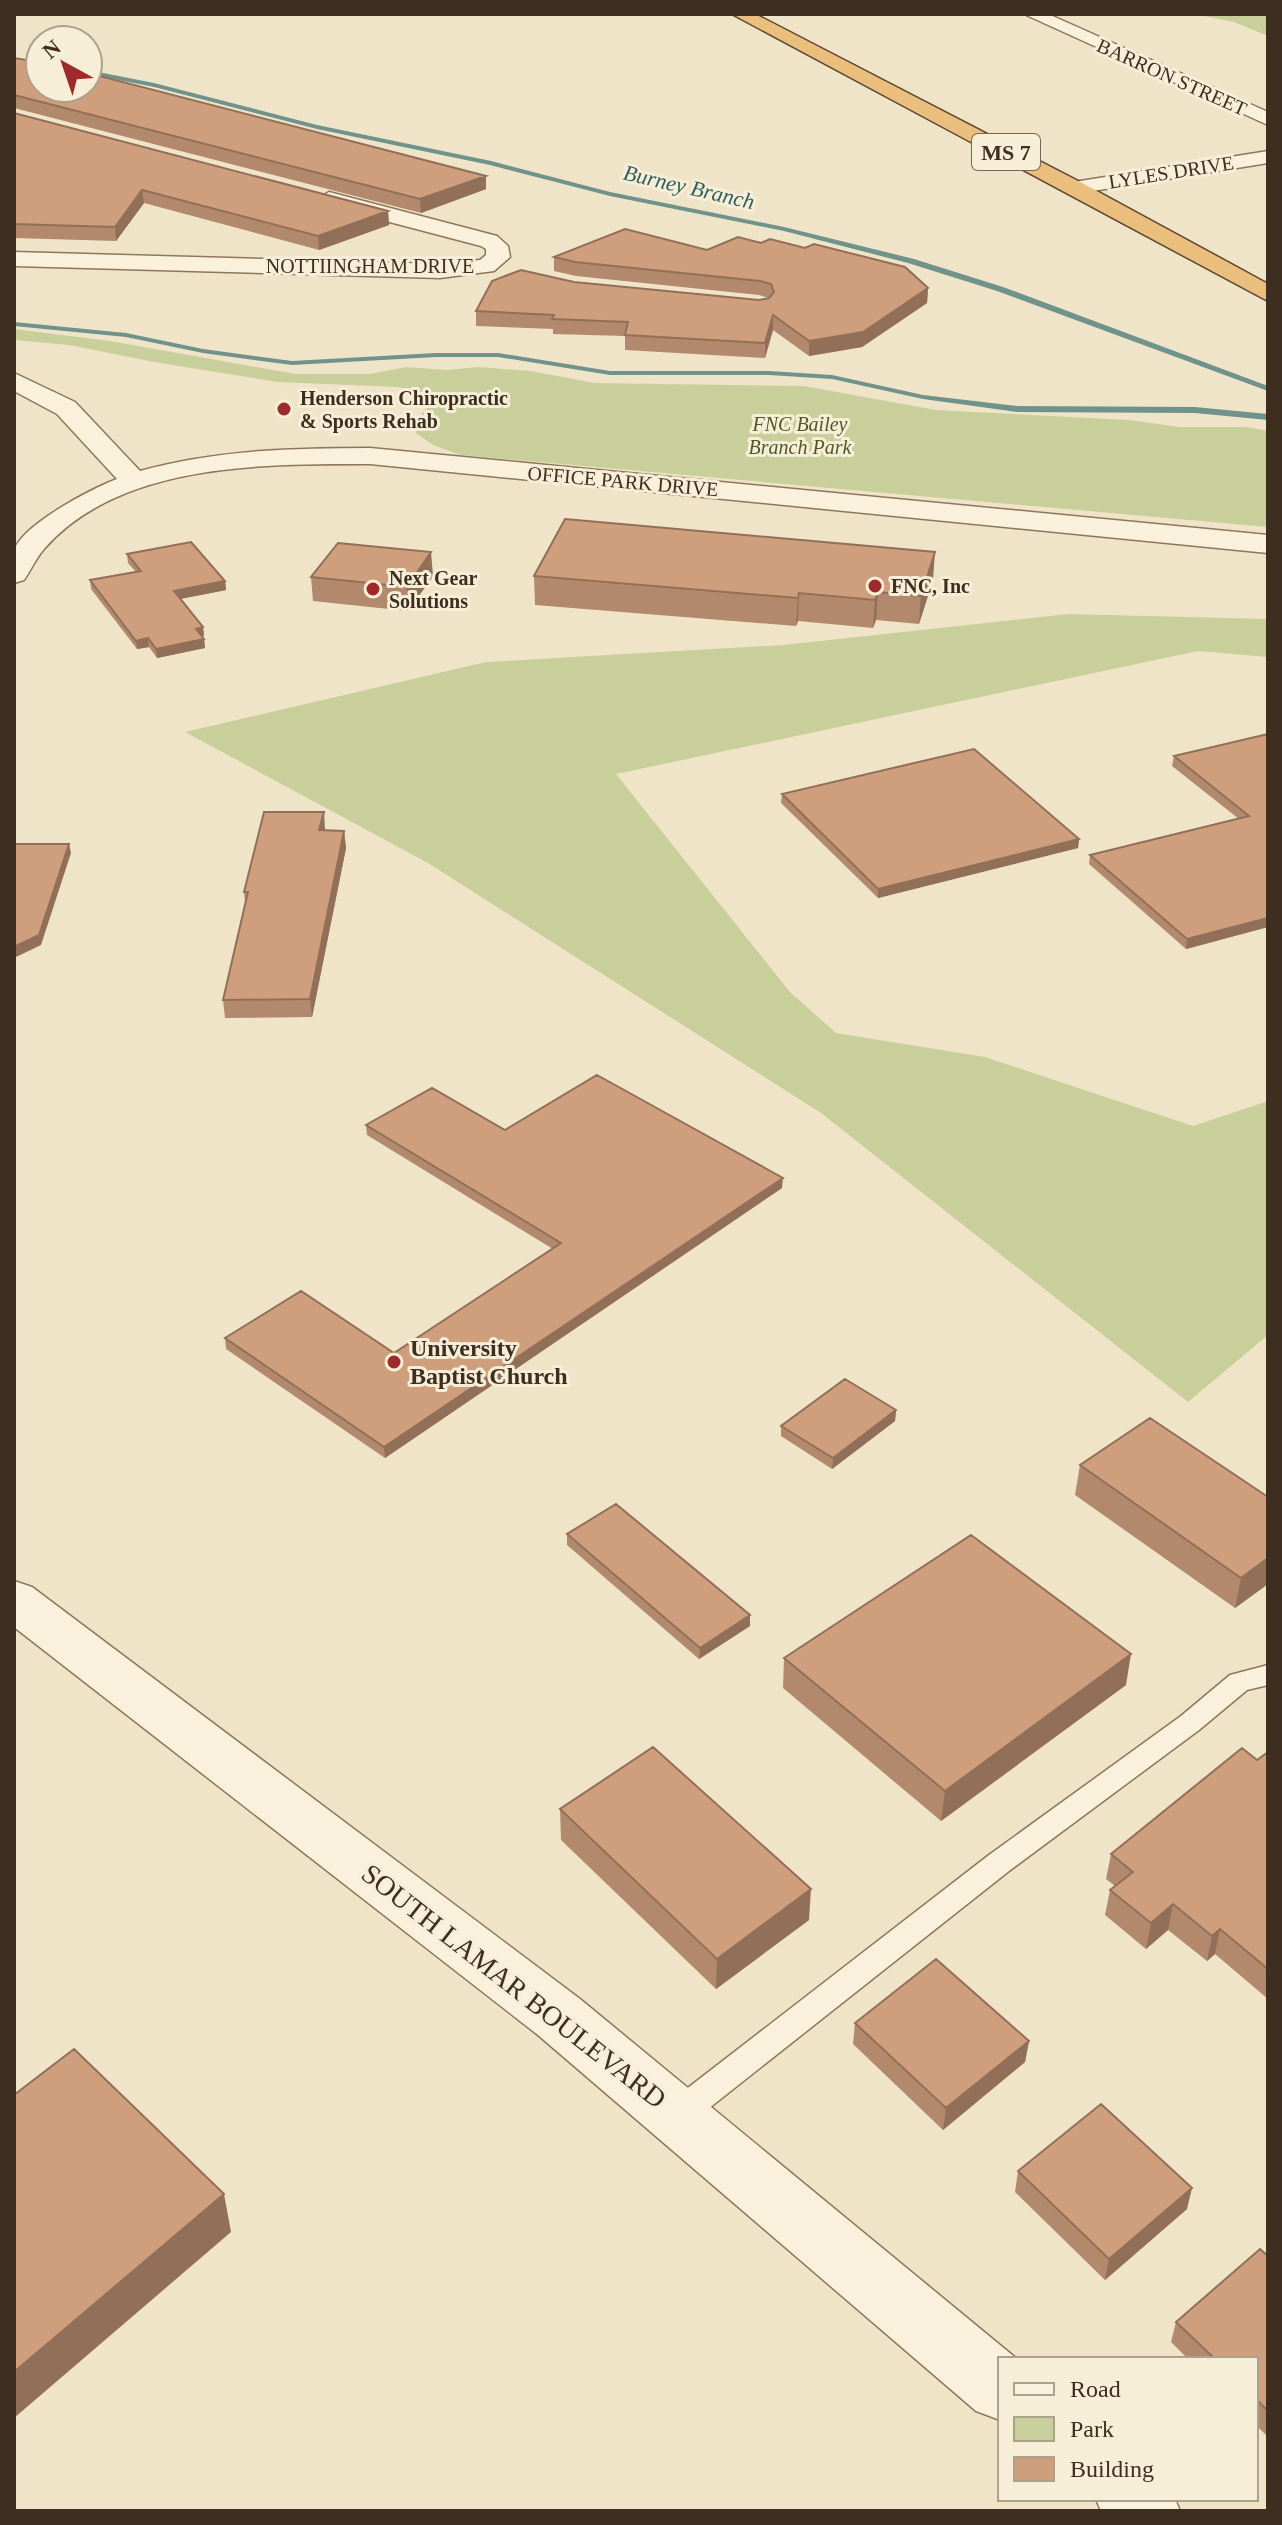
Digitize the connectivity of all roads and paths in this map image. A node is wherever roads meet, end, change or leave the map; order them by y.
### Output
1 (741, 14) edge
2 (1033, 14) edge
3 (1268, 119) edge
4 (1268, 157) edge
5 (1074, 188) junction
6 (307, 193) edge
7 (14, 259) edge
8 (486, 266) junction
9 (518, 273) edge
10 (1268, 294) edge
11 (14, 381) edge
12 (135, 482) junction
13 (1268, 544) edge
14 (14, 574) edge
15 (14, 1600) edge
16 (1268, 1675) edge
17 (677, 2115) junction
18 (998, 2386) edge

1 - 5 highway, MS 7
2 - 3 street, BARRON STREET
4 - 5 street, LYLES DRIVE
5 - 10 highway, MS 7
6 - 8 street, NOTTIINGHAM DRIVE
7 - 8 street, NOTTIINGHAM DRIVE
8 - 9 street
11 - 12 street
12 - 13 street, OFFICE PARK DRIVE
12 - 14 street, OFFICE PARK DRIVE
15 - 17 street, SOUTH LAMAR BOULEVARD
16 - 17 lane
17 - 18 street, SOUTH LAMAR BOULEVARD

